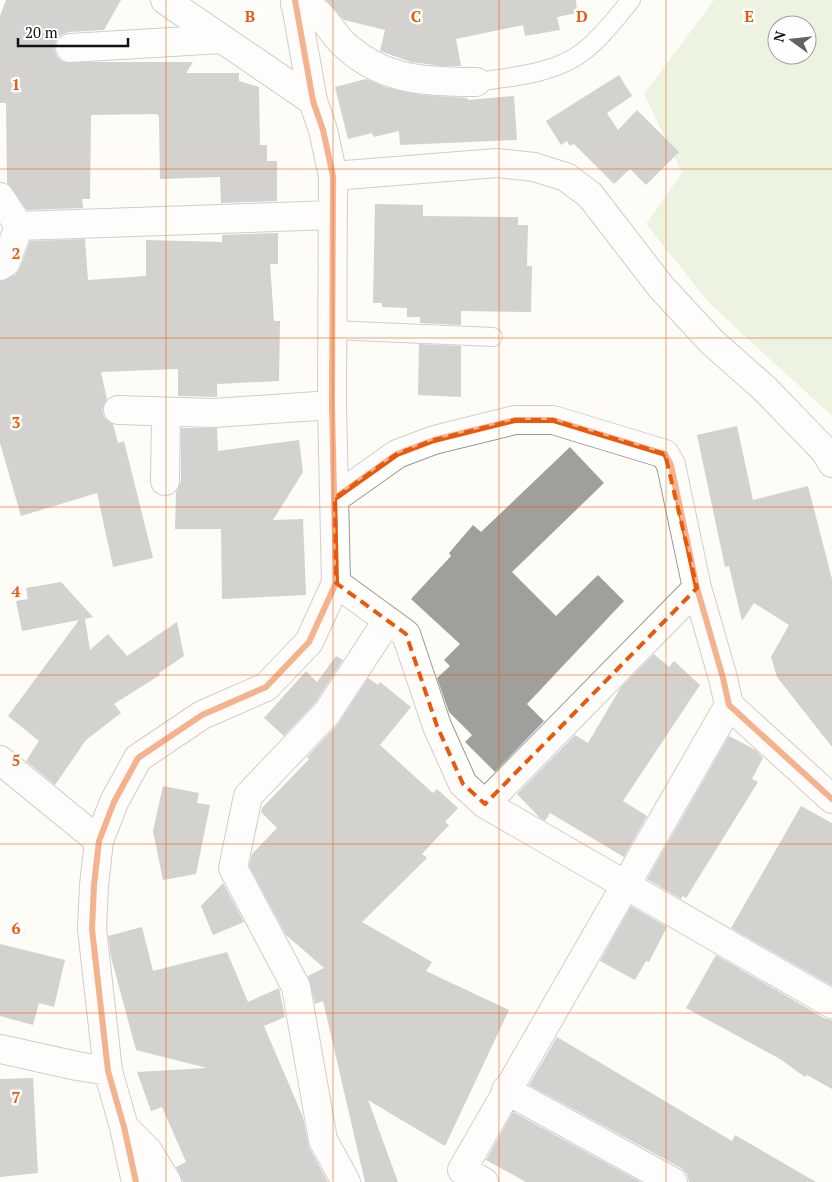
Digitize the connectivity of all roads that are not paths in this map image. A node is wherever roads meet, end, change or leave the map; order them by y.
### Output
1 (165, 0) edge
2 (631, 0) edge
3 (295, 2) edge
4 (222, 39) junction
5 (70, 48) dead end
6 (476, 82) joint
7 (312, 101) junction
8 (333, 176) junction
9 (0, 197) edge
10 (333, 215) junction
11 (19, 226) junction
12 (0, 266) edge
13 (332, 330) junction
14 (493, 337) dead end
15 (332, 405) junction
16 (118, 410) dead end
17 (166, 413) junction
18 (832, 463) edge
19 (165, 481) dead end
20 (335, 498) junction
21 (336, 583) junction
22 (697, 588) junction
23 (387, 621) junction
24 (729, 704) junction
25 (0, 760) edge
26 (832, 800) edge
27 (486, 804) junction
28 (99, 841) junction
29 (624, 884) junction
30 (832, 1004) edge
31 (0, 1049) edge
32 (108, 1071) junction
33 (506, 1090) junction
34 (124, 1127) junction
35 (136, 1182) edge
36 (166, 1182) edge
37 (346, 1182) edge
38 (484, 1182) edge
39 (673, 1182) edge

1 - 4 street
2 - 6 lane
3 - 6 street
3 - 7 street
4 - 5 street
4 - 7 street
7 - 8 street
8 - 10 street
8 - 18 street
9 - 11 street
10 - 11 street
10 - 13 street
11 - 12 street
13 - 14 lane
13 - 15 street
15 - 17 street
15 - 20 street
16 - 17 street
17 - 19 street
20 - 21 street
20 - 22 street
21 - 23 street
21 - 28 street
22 - 24 street
22 - 27 street
23 - 27 street
23 - 37 street
24 - 26 street
24 - 29 street
25 - 28 street
27 - 29 street
28 - 32 street
29 - 30 street
29 - 33 street
31 - 32 street
32 - 34 street
33 - 38 street
33 - 39 street
34 - 35 street
34 - 36 street

